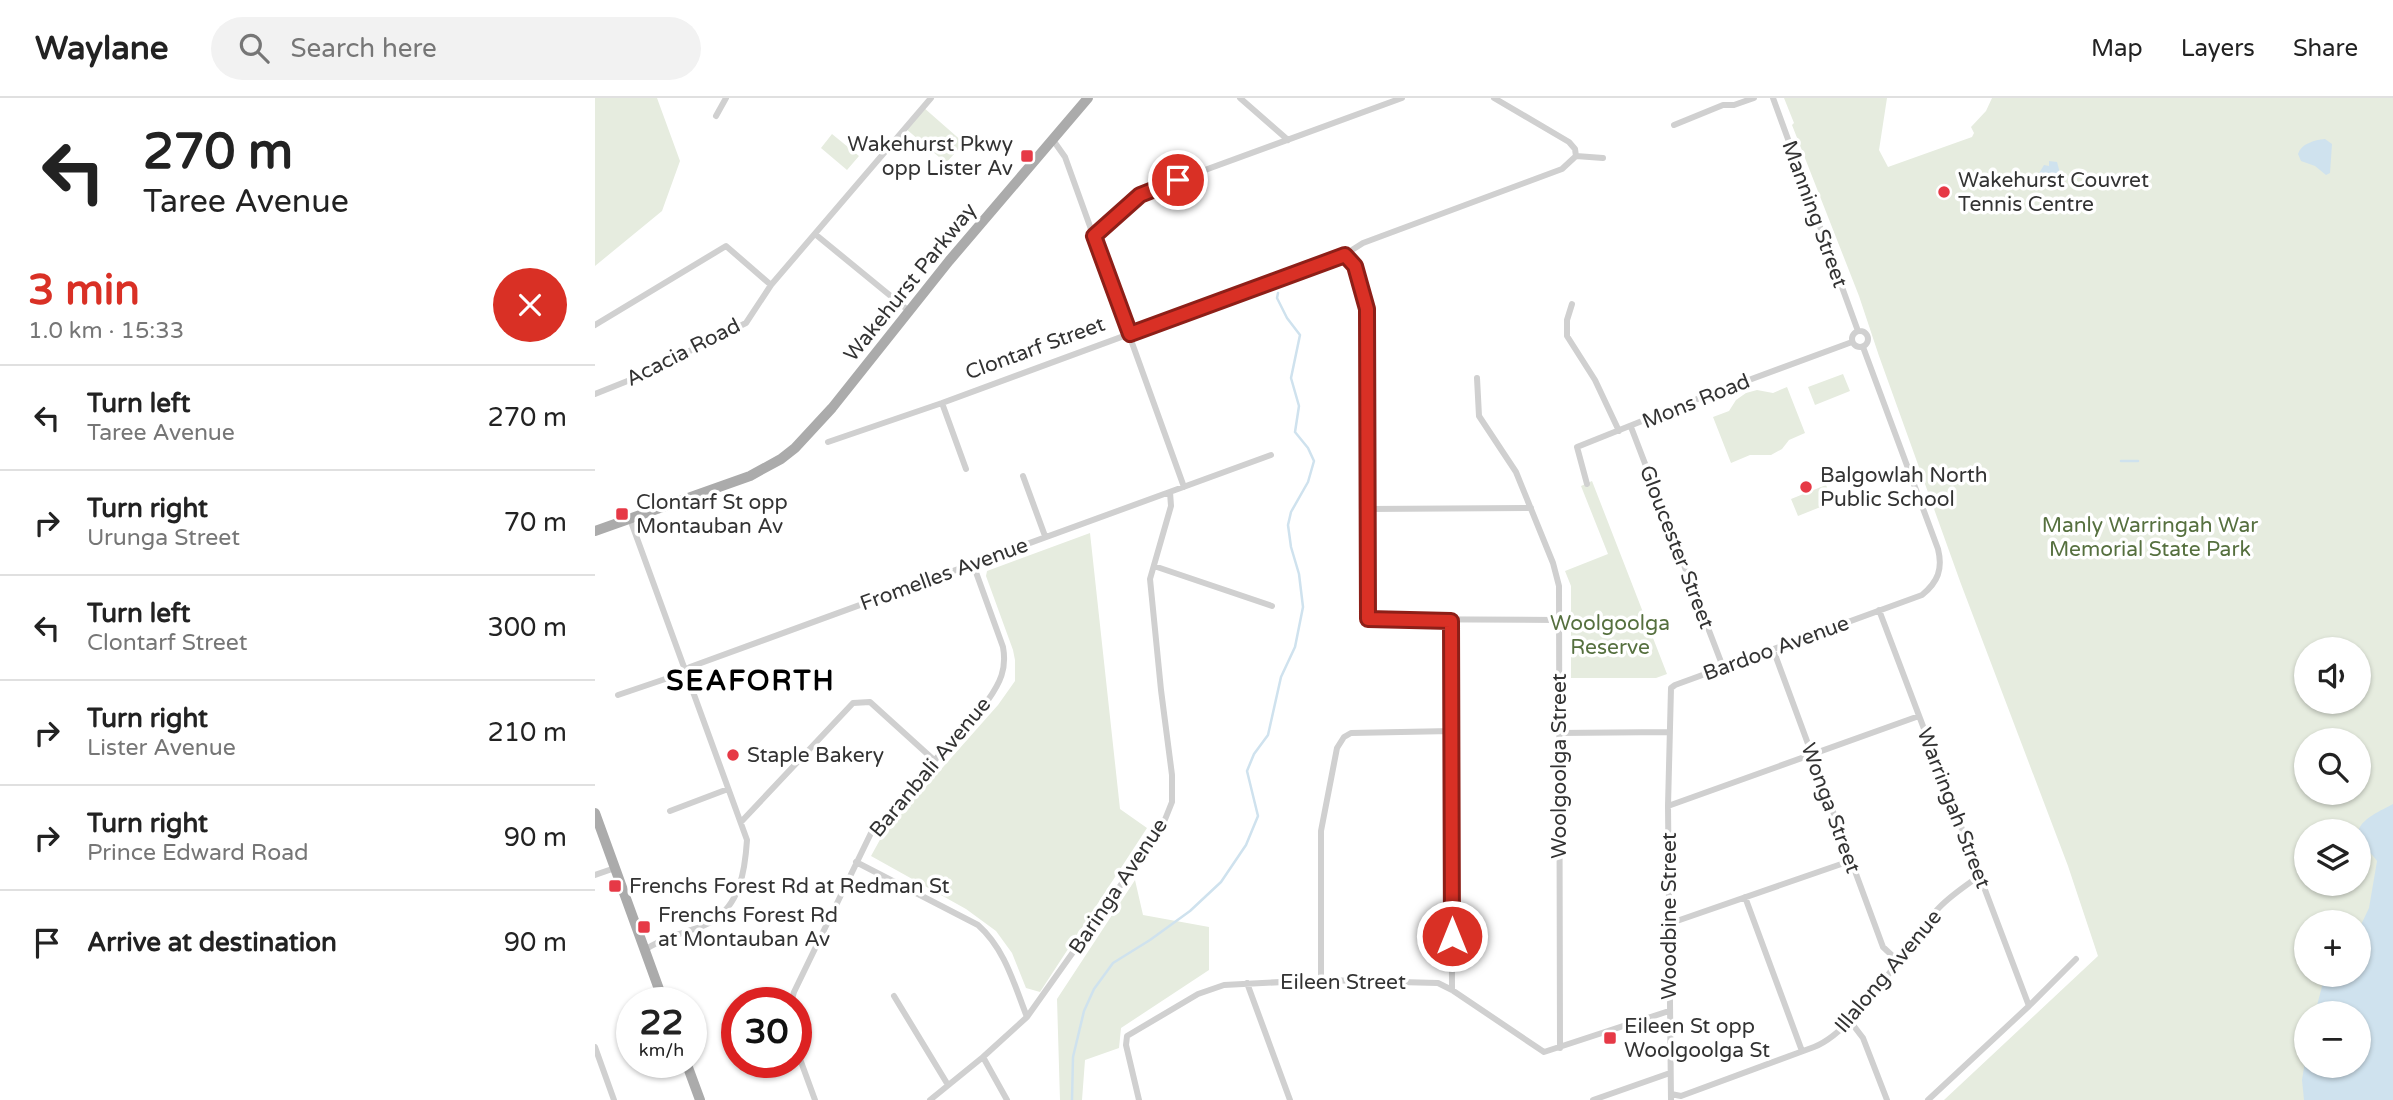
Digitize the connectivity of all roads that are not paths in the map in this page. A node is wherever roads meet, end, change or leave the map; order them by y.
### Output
1 (726, 98) edge
2 (931, 98) edge
3 (1088, 98) edge
4 (1402, 98) edge
5 (1495, 98) edge
6 (1717, 98) edge
7 (1753, 98) edge
8 (1773, 98) edge
9 (1243, 99) edge
10 (1723, 105) junction
11 (716, 116) dead end
12 (1674, 125) dead end
13 (1289, 139) junction
14 (1053, 140) junction
15 (1576, 156) junction
16 (1603, 158) dead end
17 (815, 234) junction
18 (1094, 236) junction
19 (1345, 255) junction
20 (771, 285) junction
21 (1572, 304) dead end
22 (909, 311) junction
23 (595, 325) edge
24 (1858, 331) junction
25 (1130, 334) junction
26 (1852, 342) junction
27 (1863, 346) junction
28 (1477, 378) dead end
29 (595, 394) edge
30 (942, 403) junction
31 (1631, 427) junction
32 (1619, 431) junction
33 (828, 442) dead end
34 (1271, 455) dead end
35 (966, 469) dead end
36 (1023, 476) dead end
37 (1587, 484) dead end
38 (1184, 487) junction
39 (1170, 492) junction
40 (1531, 508) junction
41 (1368, 509) junction
42 (631, 519) junction
43 (595, 531) edge
44 (1045, 536) junction
45 (973, 564) junction
46 (1154, 566) junction
47 (1272, 606) dead end
48 (1879, 610) junction
49 (1559, 620) junction
50 (1451, 621) junction
51 (1773, 649) junction
52 (1723, 667) junction
53 (685, 669) junction
54 (618, 695) dead end
55 (1919, 716) junction
56 (1451, 731) junction
57 (1669, 732) junction
58 (1559, 733) junction
59 (1811, 755) junction
60 (934, 760) junction
61 (729, 789) junction
62 (1668, 806) junction
63 (670, 811) dead end
64 (595, 813) edge
65 (741, 822) junction
66 (1850, 860) junction
67 (856, 862) junction
68 (615, 868) junction
69 (1980, 875) junction
70 (595, 876) edge
71 (1745, 897) junction
72 (1671, 923) junction
73 (645, 950) junction
74 (2076, 959) dead end
75 (1898, 961) junction
76 (1321, 980) junction
77 (1247, 983) junction
78 (658, 987) edge
79 (796, 987) edge
80 (1452, 990) junction
81 (894, 996) dead end
82 (2029, 1006) junction
83 (1669, 1011) junction
84 (1027, 1017) junction
85 (1850, 1021) junction
86 (595, 1047) edge
87 (1560, 1048) junction
88 (1803, 1051) junction
89 (983, 1057) junction
90 (1670, 1073) junction
91 (692, 1078) edge
92 (807, 1078) edge
93 (948, 1085) junction
94 (1671, 1097) edge
95 (614, 1100) edge
96 (700, 1100) edge
97 (815, 1100) edge
98 (930, 1100) edge
99 (1007, 1100) edge
100 (1139, 1100) edge
101 (1290, 1100) edge
102 (1593, 1100) edge
103 (1887, 1100) edge
104 (1928, 1100) edge

1 - 11 street
2 - 17 street, Acacia Road
3 - 14 main road, Wakehurst Parkway
4 - 13 street
5 - 15 street
6 - 10 street
7 - 10 street
8 - 24 street, Manning Street
9 - 13 street
10 - 12 street
13 - 18 street
14 - 18 street
14 - 22 main road, Wakehurst Parkway
15 - 16 street
15 - 19 street, Clontarf Street
17 - 20 street, Acacia Road
17 - 22 street
18 - 25 street
19 - 25 street, Clontarf Street
19 - 41 street
20 - 23 street
20 - 29 street, Acacia Road
21 - 32 street
22 - 42 main road, Wakehurst Parkway
24 - 26 street
24 - 27 street
25 - 30 street, Clontarf Street
25 - 38 street
26 - 27 street
26 - 31 street, Mons Road
27 - 48 street, Bardoo Avenue
28 - 40 street, Woolgoolga Street
30 - 33 street, Clontarf Street
30 - 35 street
31 - 32 street, Mons Road
31 - 52 street, Gloucester Street
32 - 37 street, Mons Road
34 - 38 street, Fromelles Avenue
36 - 44 street
38 - 39 street, Fromelles Avenue
39 - 44 street, Fromelles Avenue
39 - 46 street, Baringa Avenue
40 - 41 street
40 - 49 street, Woolgoolga Street
41 - 50 street
42 - 43 main road
42 - 53 street
44 - 45 street, Fromelles Avenue
45 - 53 street, Fromelles Avenue
45 - 60 street, Baranbali Avenue
46 - 47 street
46 - 84 street, Baringa Avenue
48 - 51 street, Bardoo Avenue
48 - 55 street, Warringah Street
49 - 50 street
49 - 58 street, Woolgoolga Street
50 - 56 street
51 - 52 street, Bardoo Avenue
51 - 59 street, Wonga Street
52 - 57 street, Bardoo Avenue
53 - 54 street, Fromelles Avenue
53 - 61 street
55 - 59 street
55 - 69 street, Warringah Street
56 - 76 street
56 - 80 street
57 - 58 street
57 - 62 street, Woodbine Street
58 - 87 street, Woolgoolga Street
59 - 62 street
59 - 66 street, Wonga Street
60 - 65 street
60 - 67 street, Baranbali Avenue
61 - 63 street
61 - 65 street
62 - 72 street, Woodbine Street
64 - 68 main road
65 - 73 street
66 - 71 street
66 - 75 street, Wonga Street
67 - 79 street, Baranbali Avenue
67 - 84 street
68 - 70 street
68 - 73 main road
69 - 75 street, Illalong Avenue
69 - 82 street, Warringah Street
71 - 72 street
71 - 88 street
72 - 83 street, Woodbine Street
73 - 78 main road
74 - 82 street
75 - 85 street, Illalong Avenue
76 - 77 street, Eileen Street
76 - 80 street, Eileen Street
77 - 100 street, Eileen Street
77 - 101 street
80 - 87 street, Eileen Street
81 - 93 street
82 - 104 street
83 - 87 street, Eileen Street
83 - 90 street, Woodbine Street
84 - 89 street, Baringa Avenue
85 - 88 street, Illalong Avenue
85 - 103 street
86 - 95 street
88 - 94 street, Illalong Avenue
89 - 93 street, Baringa Avenue
89 - 99 street
90 - 94 street, Woodbine Street
90 - 102 street
91 - 96 main road
92 - 97 street
93 - 98 street, Baringa Avenue

